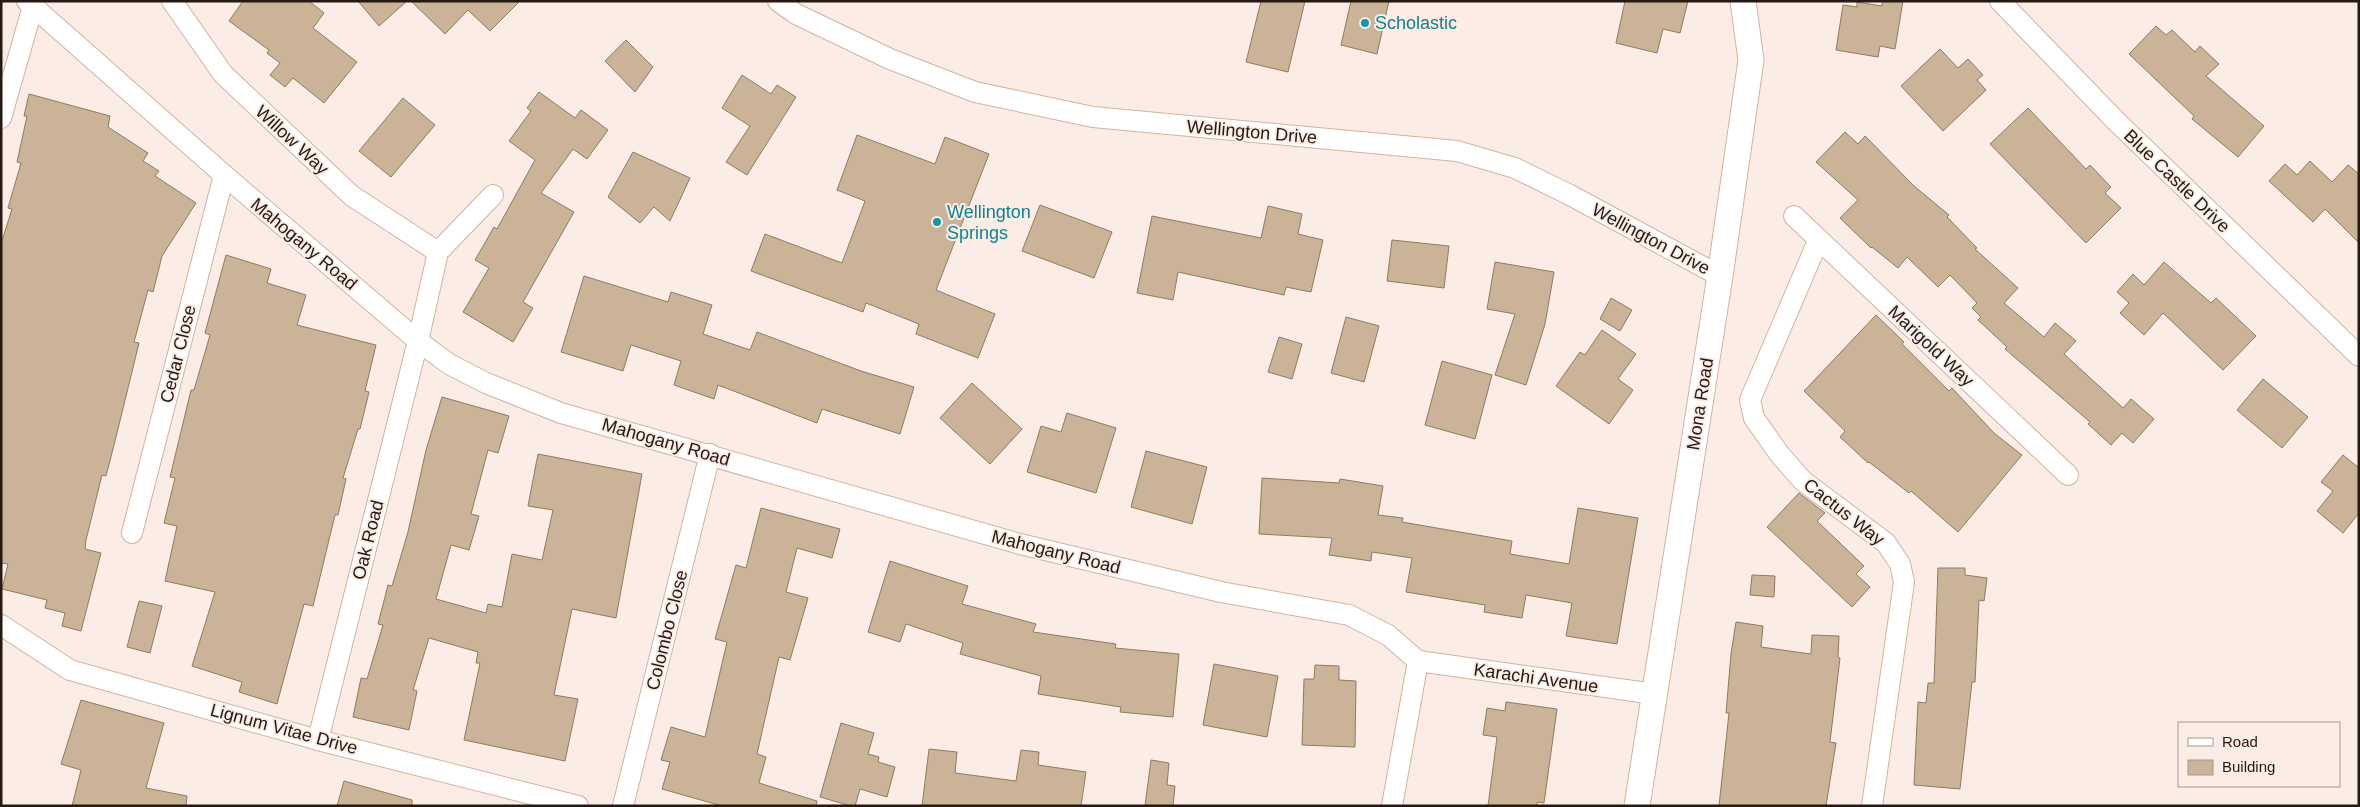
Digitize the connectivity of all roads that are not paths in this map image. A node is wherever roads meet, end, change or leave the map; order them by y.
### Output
1 (172, 1) edge
2 (778, 1) edge
3 (1743, 1) edge
4 (2000, 1) edge
5 (30, 4) edge
6 (1, 118) edge
7 (224, 175) junction
8 (493, 195) dead end
9 (1794, 216) dead end
10 (1818, 241) junction
11 (438, 252) junction
12 (1720, 276) junction
13 (418, 341) junction
14 (2359, 356) edge
15 (710, 454) junction
16 (2068, 475) dead end
17 (132, 533) dead end
18 (1, 625) edge
19 (1418, 662) junction
20 (1655, 694) junction
21 (318, 740) junction
22 (578, 806) edge
23 (623, 806) edge
24 (1392, 806) edge
25 (1637, 806) edge
26 (1872, 806) edge

1 - 11 street, Willow Way
2 - 12 street, Wellington Drive
3 - 12 street, Mona Road
4 - 14 street, Blue Castle Drive
5 - 6 street
5 - 7 street, Mahogany Road
7 - 13 street, Mahogany Road
7 - 17 street, Cedar Close
8 - 11 street
9 - 10 street, Marigold Way
10 - 16 street, Marigold Way
10 - 26 street, Cactus Way
11 - 13 street
12 - 20 street, Mona Road
13 - 15 street, Mahogany Road
13 - 21 street, Oak Road
15 - 19 street, Mahogany Road
15 - 23 street, Colombo Close
18 - 21 street, Lignum Vitae Drive
19 - 20 street, Karachi Avenue
19 - 24 street
20 - 25 street, Mona Road
21 - 22 street, Lignum Vitae Drive

